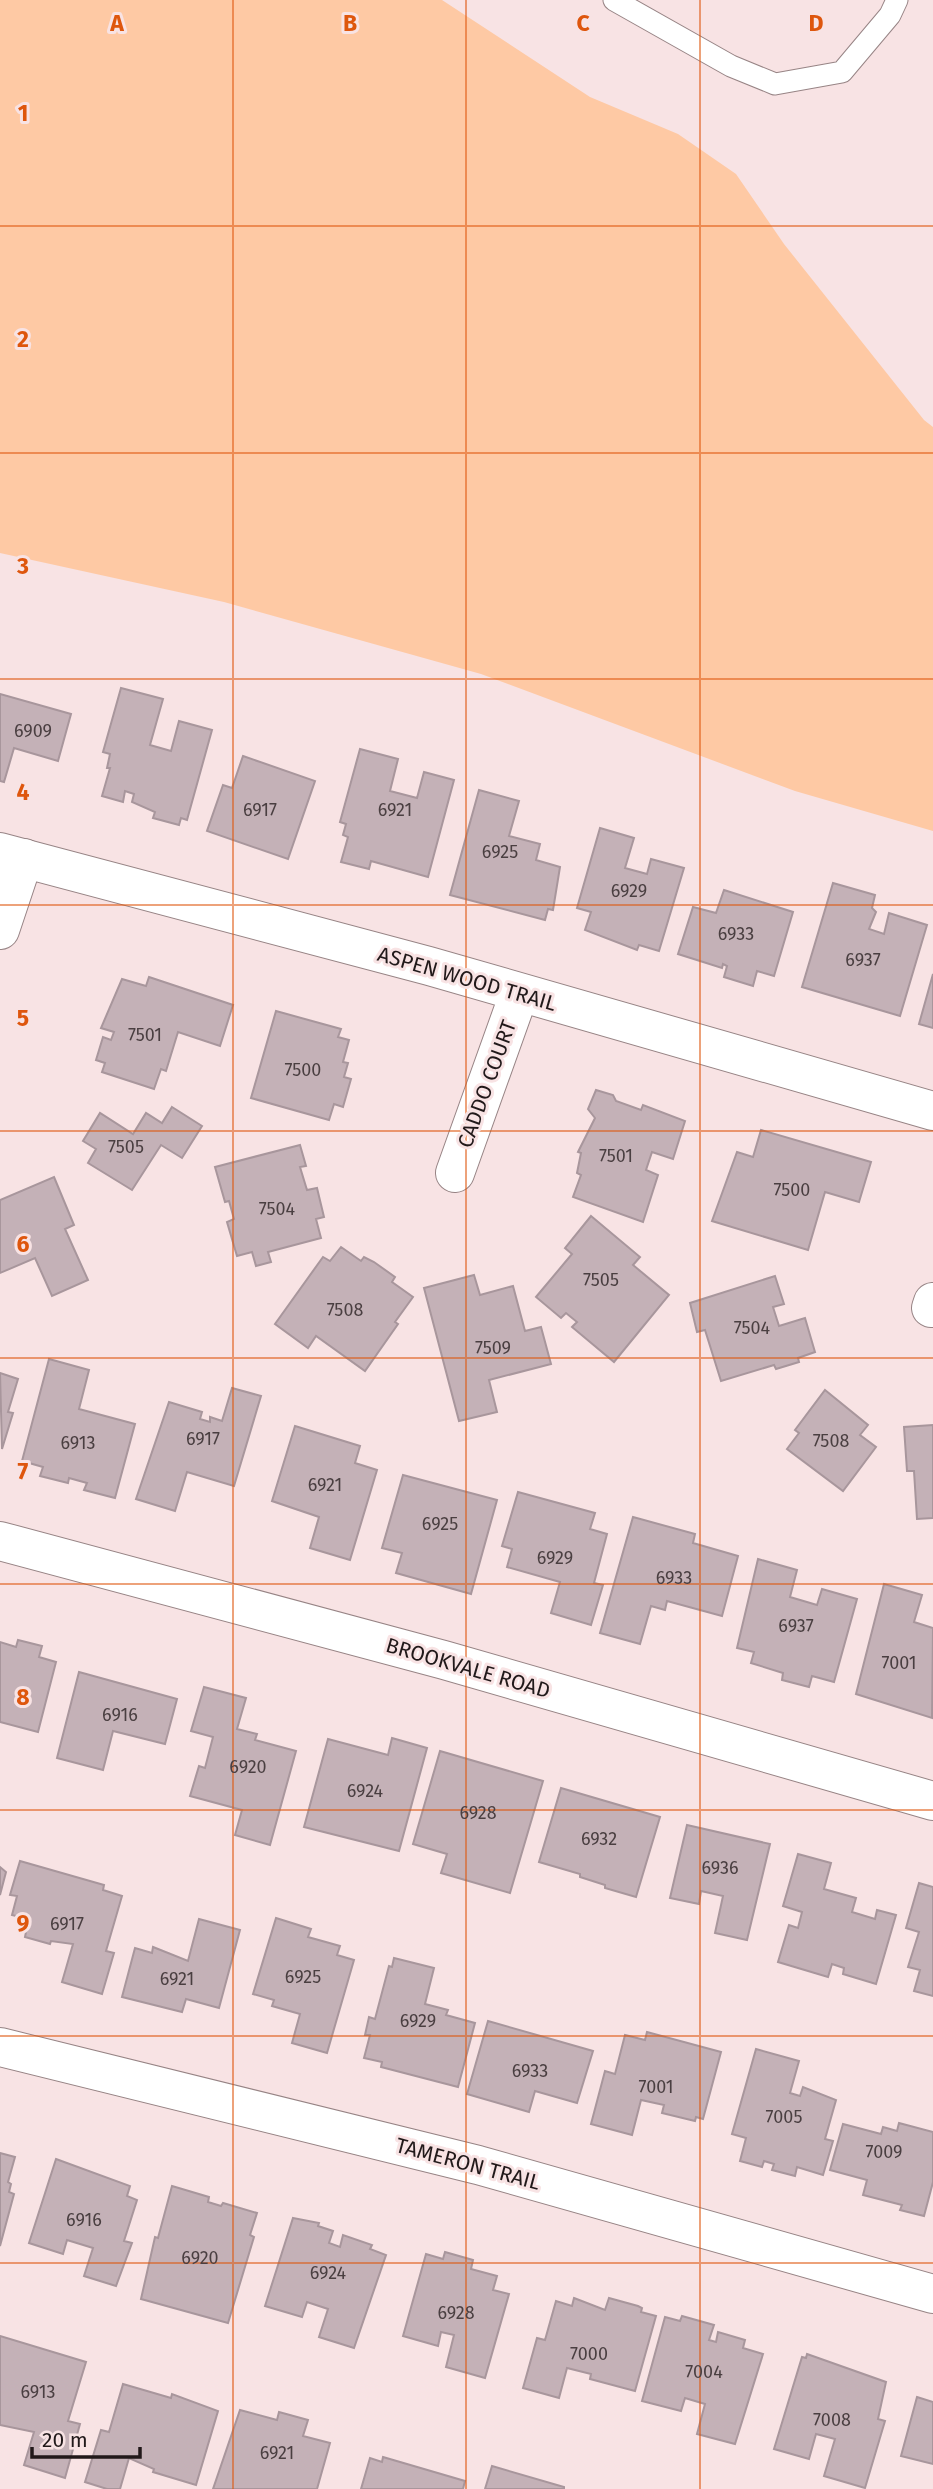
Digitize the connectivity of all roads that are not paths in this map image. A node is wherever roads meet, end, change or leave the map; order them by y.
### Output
1 (614, 0) edge
2 (897, 0) edge
3 (12, 855) edge
4 (0, 930) edge
5 (519, 994) junction
6 (933, 1111) edge
7 (455, 1173) dead end
8 (0, 1542) edge
9 (933, 1801) edge
10 (0, 2047) edge
11 (933, 2294) edge

1 - 2 lane
3 - 4 street
3 - 5 street, ASPEN WOOD TRAIL
5 - 6 street, ASPEN WOOD TRAIL
5 - 7 street, CADDO COURT
8 - 9 street, BROOKVALE ROAD
10 - 11 street, TAMERON TRAIL

